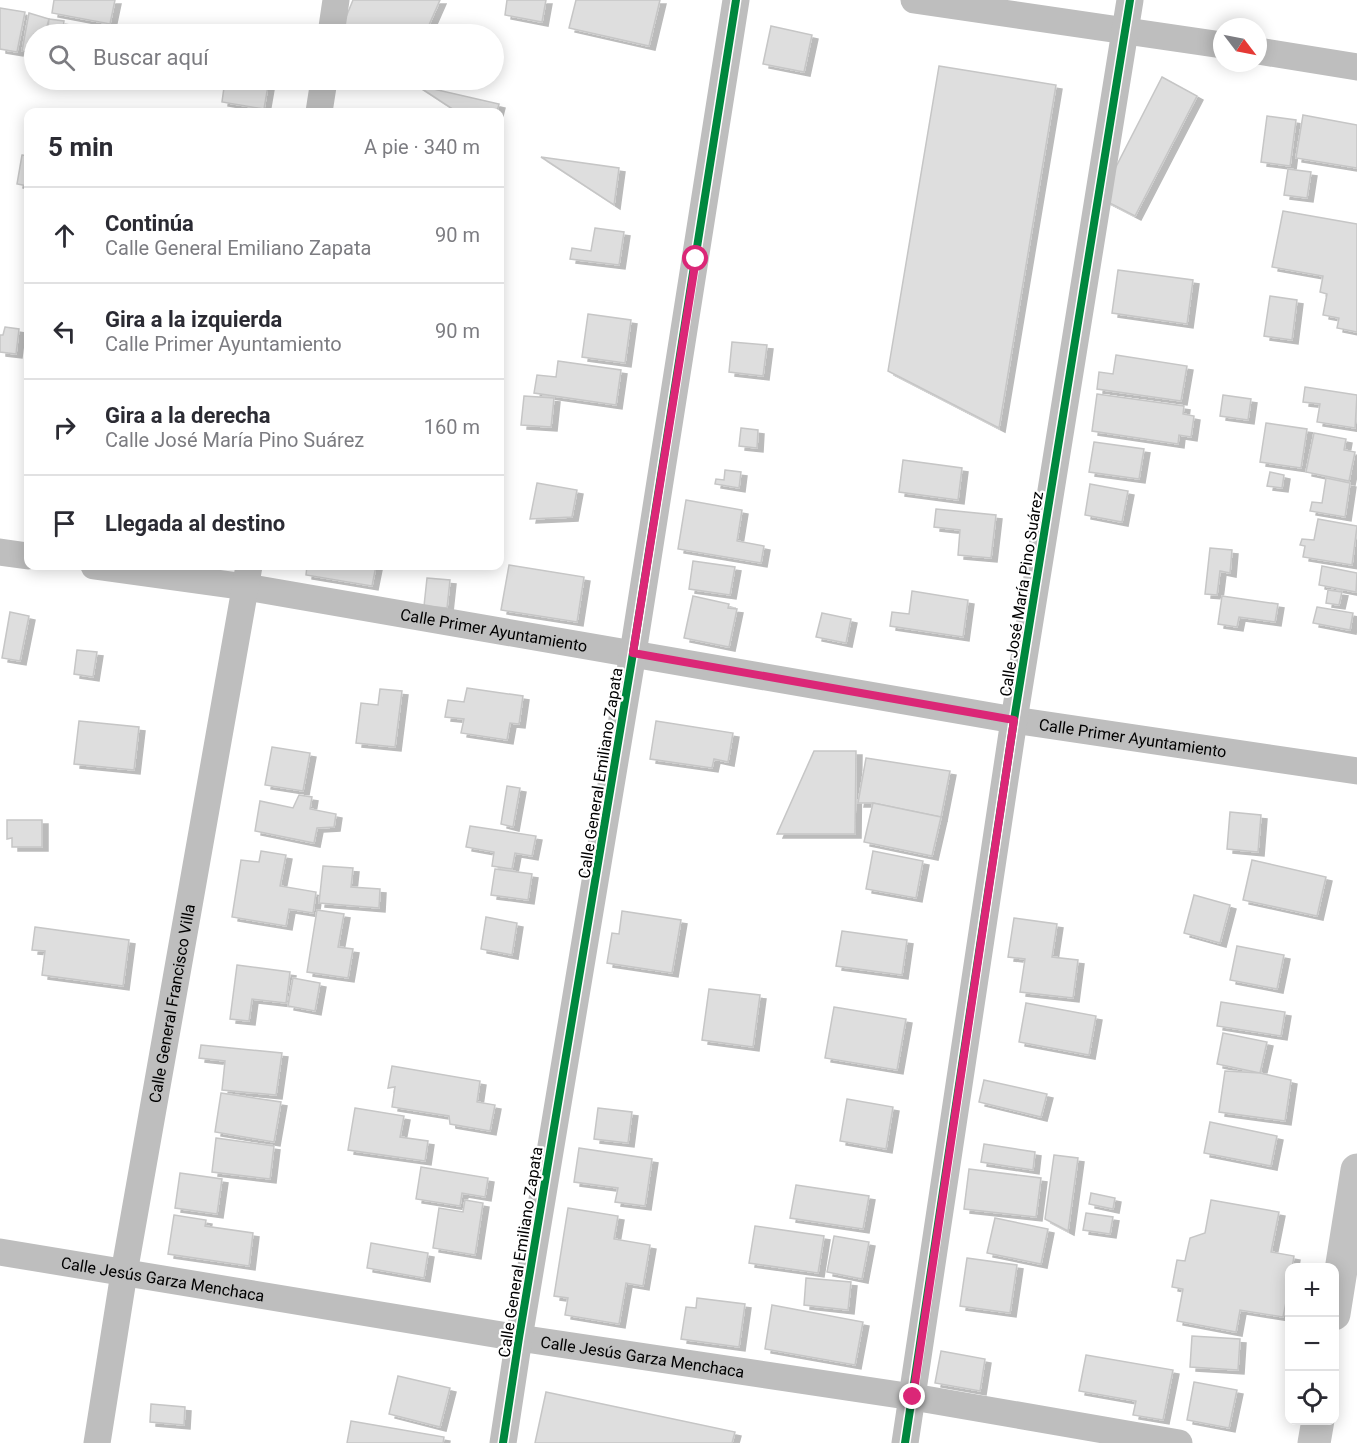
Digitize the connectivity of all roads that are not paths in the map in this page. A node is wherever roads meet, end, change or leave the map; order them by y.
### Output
1 (336, 0) edge
2 (736, 0) edge
3 (914, 0) edge
4 (1130, 0) edge
5 (332, 24) edge
6 (1126, 30) junction
7 (1213, 44) edge
8 (1267, 52) edge
9 (1357, 67) edge
10 (322, 90) edge
11 (320, 108) edge
12 (0, 552) edge
13 (24, 555) edge
14 (155, 570) edge
15 (248, 576) edge
16 (633, 653) junction
17 (1014, 720) junction
18 (1357, 771) edge
19 (1357, 1170) edge
20 (0, 1252) edge
21 (124, 1273) junction
22 (1339, 1288) edge
23 (519, 1338) junction
24 (913, 1397) junction
25 (1317, 1425) edge
26 (97, 1443) edge
27 (503, 1443) edge
28 (905, 1443) edge
29 (1179, 1443) edge
30 (1314, 1443) edge

1 - 5 street
2 - 16 street, Calle General Emiliano Zapata
3 - 6 street
4 - 6 street, Calle José María Pino Suárez
6 - 7 street
6 - 17 street, Calle José María Pino Suárez
8 - 9 street
10 - 11 street
12 - 13 street
14 - 15 street, Calle Primer Ayuntamiento
15 - 16 street, Calle Primer Ayuntamiento
15 - 21 street, Calle General Francisco Villa
16 - 17 street, Calle Primer Ayuntamiento
16 - 23 street, Calle General Emiliano Zapata
17 - 18 street, Calle Primer Ayuntamiento
17 - 24 street, Calle José María Pino Suárez
19 - 22 street
20 - 21 street, Calle Jesús Garza Menchaca
21 - 23 street, Calle Jesús Garza Menchaca
21 - 26 street, Calle General Francisco Villa
23 - 24 street, Calle Jesús Garza Menchaca
23 - 27 street, Calle General Emiliano Zapata
24 - 28 street, Calle José María Pino Suárez
24 - 29 street, Calle Jesús Garza Menchaca
25 - 30 street

